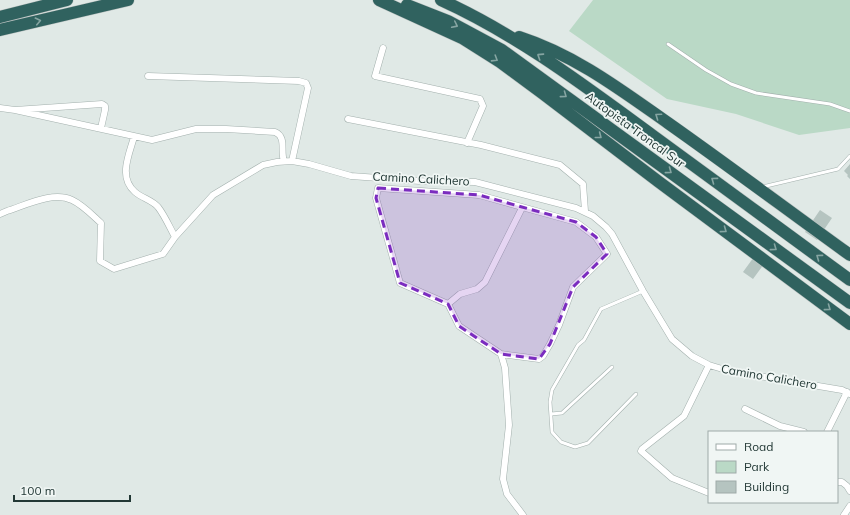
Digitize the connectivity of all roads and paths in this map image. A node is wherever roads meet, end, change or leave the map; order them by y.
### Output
1 (67, 0) edge
2 (128, 0) edge
3 (379, 0) edge
4 (392, 0) edge
5 (441, 0) edge
6 (0, 17) edge
7 (0, 30) edge
8 (503, 32) junction
9 (668, 44) dead end
10 (384, 48) dead end
11 (148, 76) dead end
12 (0, 108) edge
13 (15, 110) junction
14 (850, 111) edge
15 (348, 119) dead end
16 (101, 128) junction
17 (134, 137) junction
18 (466, 143) junction
19 (850, 156) edge
20 (284, 161) junction
21 (292, 161) junction
22 (758, 188) junction
23 (522, 208) junction
24 (585, 211) junction
25 (0, 214) edge
26 (175, 237) junction
27 (619, 246) junction
28 (607, 254) junction
29 (850, 255) edge
30 (850, 280) edge
31 (643, 291) junction
32 (850, 303) edge
33 (448, 304) junction
34 (850, 324) edge
35 (501, 354) junction
36 (709, 365) junction
37 (612, 367) dead end
38 (848, 393) edge
39 (636, 394) dead end
40 (745, 409) dead end
41 (551, 414) junction
42 (800, 431) edge
43 (828, 431) edge
44 (838, 482) edge
45 (850, 491) edge
46 (708, 492) edge
47 (850, 506) edge
48 (523, 515) edge
49 (844, 515) edge

1 - 6 highway
7 -> 2 highway
3 -> 34 highway
4 -> 32 highway, Autopista Troncal Sur
5 - 8 highway, Autopista Troncal Sur
22 -> 8 highway
30 -> 8 highway, Autopista Troncal Sur
9 - 14 lane
10 - 18 street
11 - 21 street
12 - 13 street
13 - 16 street
13 - 16 street
15 - 18 street
16 - 17 street
17 - 20 street
17 - 26 street
18 - 24 street
19 - 22 lane
20 - 21 street, Camino Calichero
20 - 26 street, Camino Calichero
21 - 24 street, Camino Calichero
22 - 29 highway
23 - 28 street
23 - 33 street
23 - 33 street
24 - 27 street, Camino Calichero
25 - 26 street, Camino Calichero
27 - 28 street
27 - 31 street, Camino Calichero
28 - 35 street
31 - 36 street, Camino Calichero
31 - 41 lane
33 - 35 street
35 - 48 street
36 - 38 street, Camino Calichero
36 - 46 street
37 - 41 lane
38 - 43 street
39 - 41 lane
40 - 42 street
44 - 45 street
47 - 49 street

